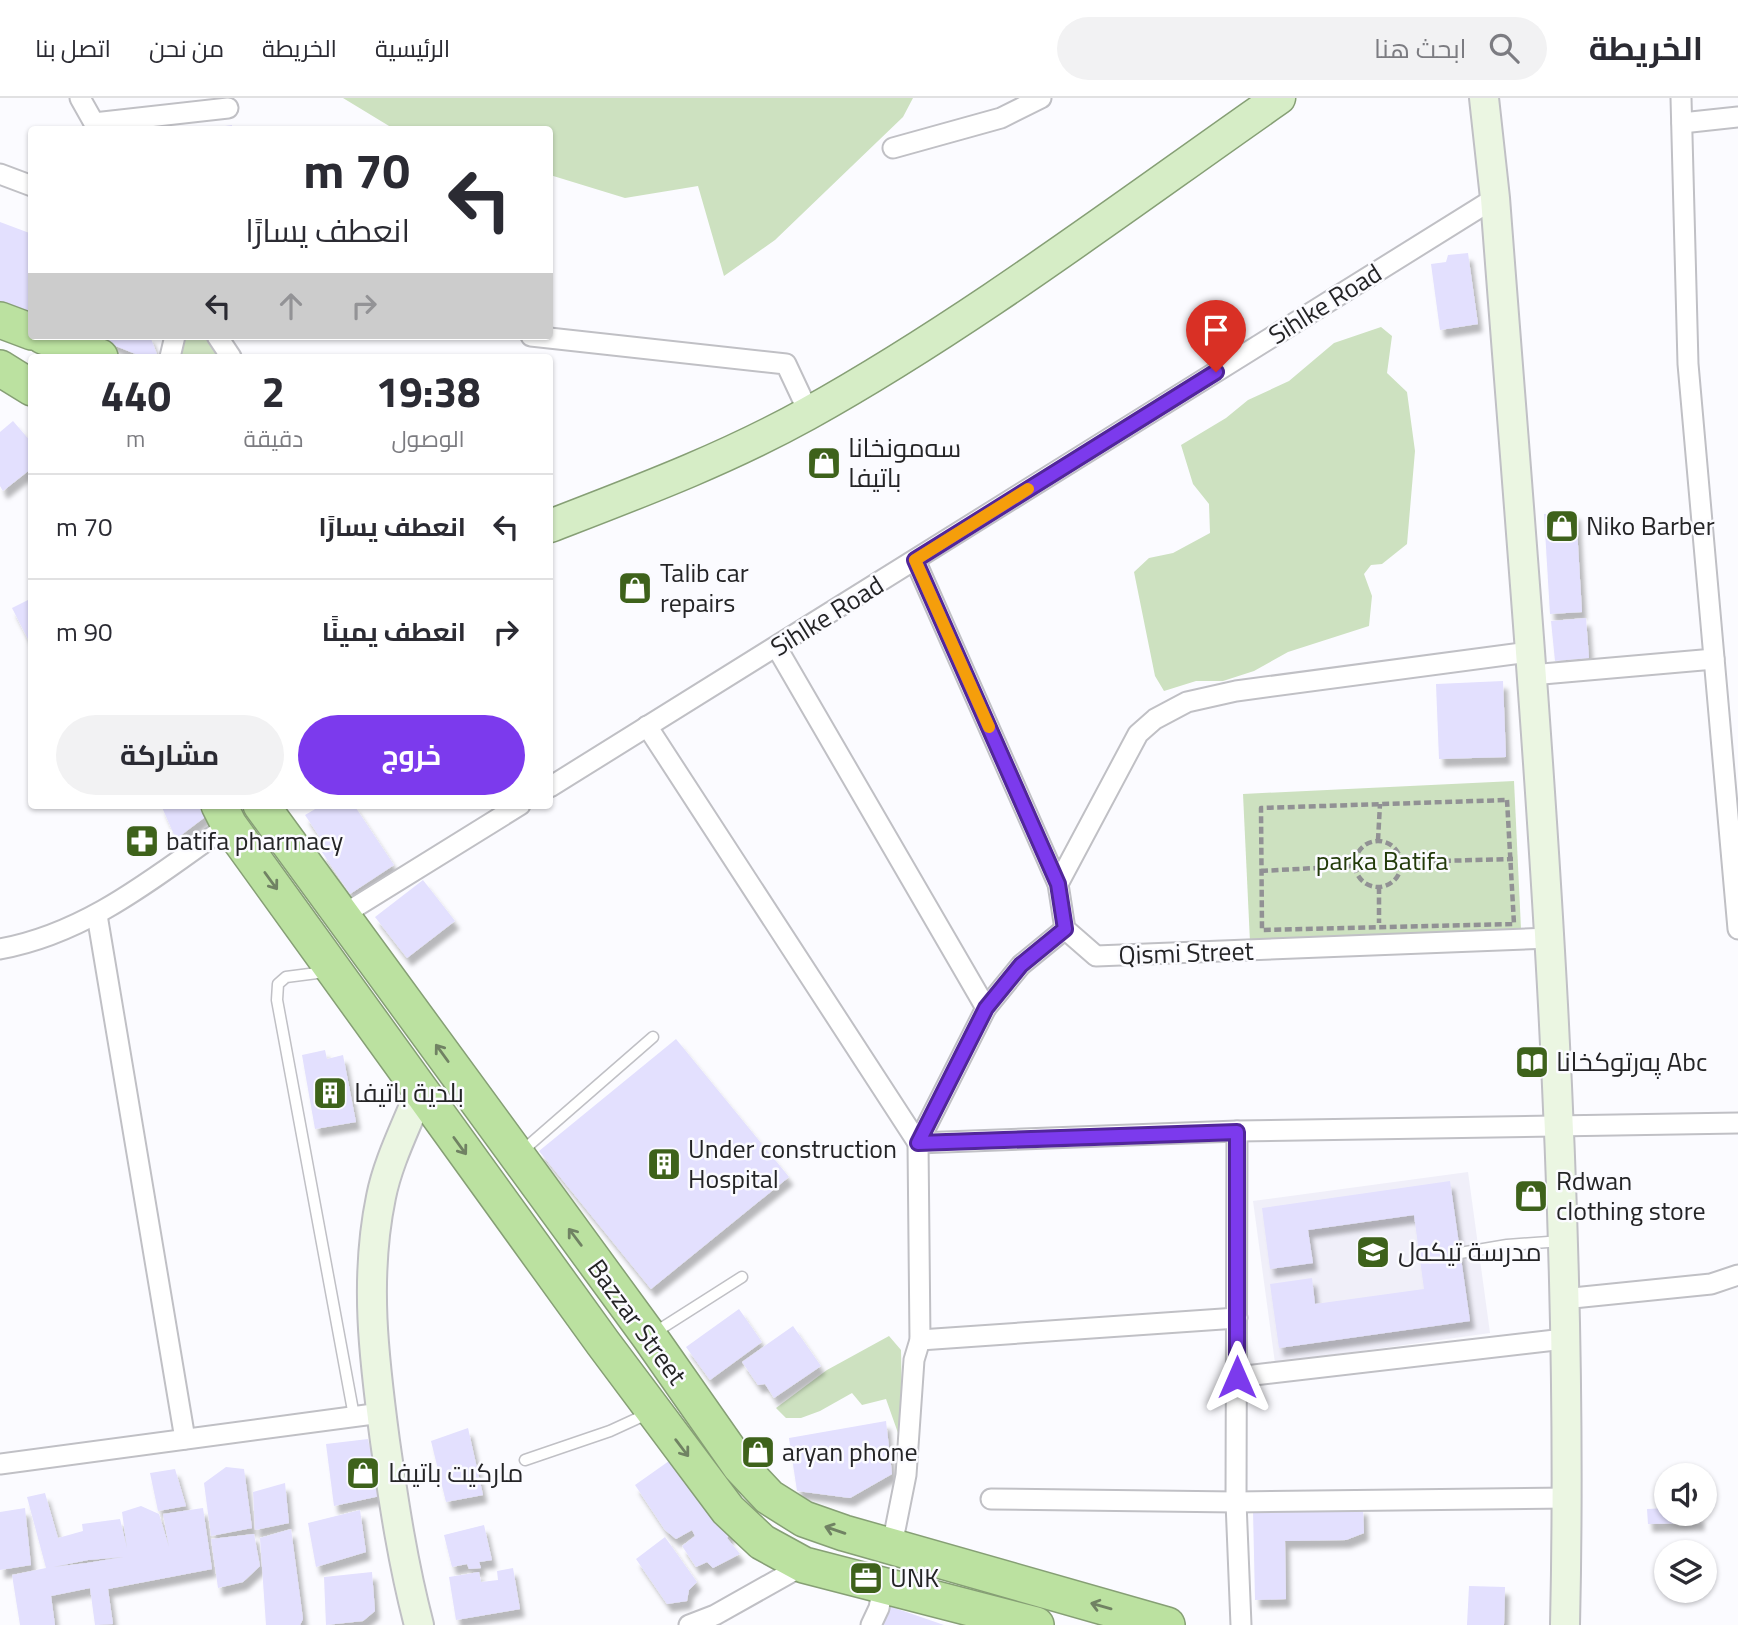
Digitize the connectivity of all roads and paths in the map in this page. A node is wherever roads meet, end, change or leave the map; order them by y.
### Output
1 (80, 98) edge
2 (1041, 98) edge
3 (1279, 98) edge
4 (1484, 98) edge
5 (1681, 98) edge
6 (228, 108) dead end
7 (1738, 117) edge
8 (1682, 123) junction
9 (96, 126) edge
10 (893, 148) dead end
11 (0, 174) edge
12 (28, 184) edge
13 (1495, 198) junction
14 (0, 320) edge
15 (28, 330) edge
16 (553, 338) edge
17 (54, 340) edge
18 (92, 354) edge
19 (0, 368) edge
20 (28, 386) edge
21 (809, 413) junction
22 (554, 521) edge
23 (915, 560) junction
24 (777, 648) junction
25 (1714, 659) junction
26 (1530, 664) junction
27 (647, 726) junction
28 (553, 785) edge
29 (1380, 804) junction
30 (264, 809) edge
31 (514, 809) edge
32 (224, 815) edge
33 (1378, 840) junction
34 (1511, 859) junction
35 (1402, 862) junction
36 (1353, 866) junction
37 (1261, 871) junction
38 (1546, 874) junction
39 (1058, 884) junction
40 (1379, 887) junction
41 (97, 915) junction
42 (341, 916) junction
43 (1379, 928) junction
44 (1065, 929) junction
45 (1738, 929) edge
46 (1550, 938) junction
47 (0, 949) edge
48 (336, 971) junction
49 (986, 1008) junction
50 (653, 1037) dead end
51 (420, 1091) junction
52 (1738, 1123) edge
53 (1559, 1127) junction
54 (1237, 1132) junction
55 (918, 1143) junction
56 (516, 1157) junction
57 (1562, 1241) junction
58 (1460, 1254) dead end
59 (1738, 1275) edge
60 (742, 1277) dead end
61 (1563, 1299) junction
62 (1237, 1318) junction
63 (643, 1328) junction
64 (1564, 1339) junction
65 (920, 1340) junction
66 (603, 1343) junction
67 (1237, 1377) junction
68 (654, 1411) junction
69 (368, 1414) junction
70 (185, 1439) junction
71 (525, 1460) dead end
72 (0, 1464) edge
73 (991, 1499) dead end
74 (1568, 1499) junction
75 (1236, 1502) junction
76 (892, 1545) junction
77 (804, 1565) junction
78 (883, 1586) junction
79 (1016, 1622) edge
80 (419, 1625) edge
81 (689, 1625) edge
82 (871, 1625) edge
83 (1167, 1625) edge
84 (1241, 1625) edge
85 (1565, 1625) edge

1 - 9 street
2 - 10 street
3 - 21 main road
4 - 13 main road
5 - 8 street
6 - 9 street
7 - 8 street
8 - 25 street
11 - 12 street
13 - 23 street, Sihlke Road
13 - 26 main road
14 - 15 highway
16 - 21 street
17 - 18 highway
19 - 20 highway
21 - 22 main road
23 - 24 street, Sihlke Road
23 - 39 street
24 - 27 street, Sihlke Road
24 - 49 street
25 - 26 street
25 - 45 street
26 - 38 main road
26 - 39 street
27 - 28 street, Sihlke Road
27 - 55 street
29 - 33 path
29 - 34 path
29 - 37 path
30 - 42 highway, Bazzar Street
31 - 42 street
32 - 41 street
32 -> 48 highway, Bazzar Street
33 - 35 path
33 - 36 path
34 - 35 path
34 - 38 path
34 - 43 path
35 - 40 path
36 - 37 path
36 - 40 path
37 - 43 path
38 - 46 main road
39 - 44 street
40 - 43 path
41 - 47 street
41 - 70 street
56 -> 42 highway, Bazzar Street
44 - 46 street, Qismi Street
44 - 49 street
46 - 53 main road
48 - 51 highway, Bazzar Street
48 - 69 lane
49 - 55 street
50 - 56 lane
51 -> 66 highway, Bazzar Street
51 - 69 main road
52 - 53 street
53 - 54 street
53 - 57 main road
54 - 55 street
54 - 62 street
55 - 65 street
63 -> 56 highway, Bazzar Street
57 - 58 lane
57 - 61 main road
59 - 61 street
60 - 63 lane
61 - 64 main road
62 - 65 street
62 - 67 street
63 - 66 highway
76 -> 63 highway, Bazzar Street
64 - 67 street
64 - 74 main road
65 - 76 street
66 - 68 highway, Bazzar Street
67 - 75 street
68 - 71 lane
68 -> 77 highway, Bazzar Street
69 - 70 street
69 - 80 main road
70 - 72 street
73 - 75 street
74 - 75 street
74 - 85 main road
75 - 84 street
83 -> 76 highway, Bazzar Street
77 - 78 highway, Bazzar Street
77 - 81 street
78 - 79 highway, Bazzar Street
78 - 82 street

